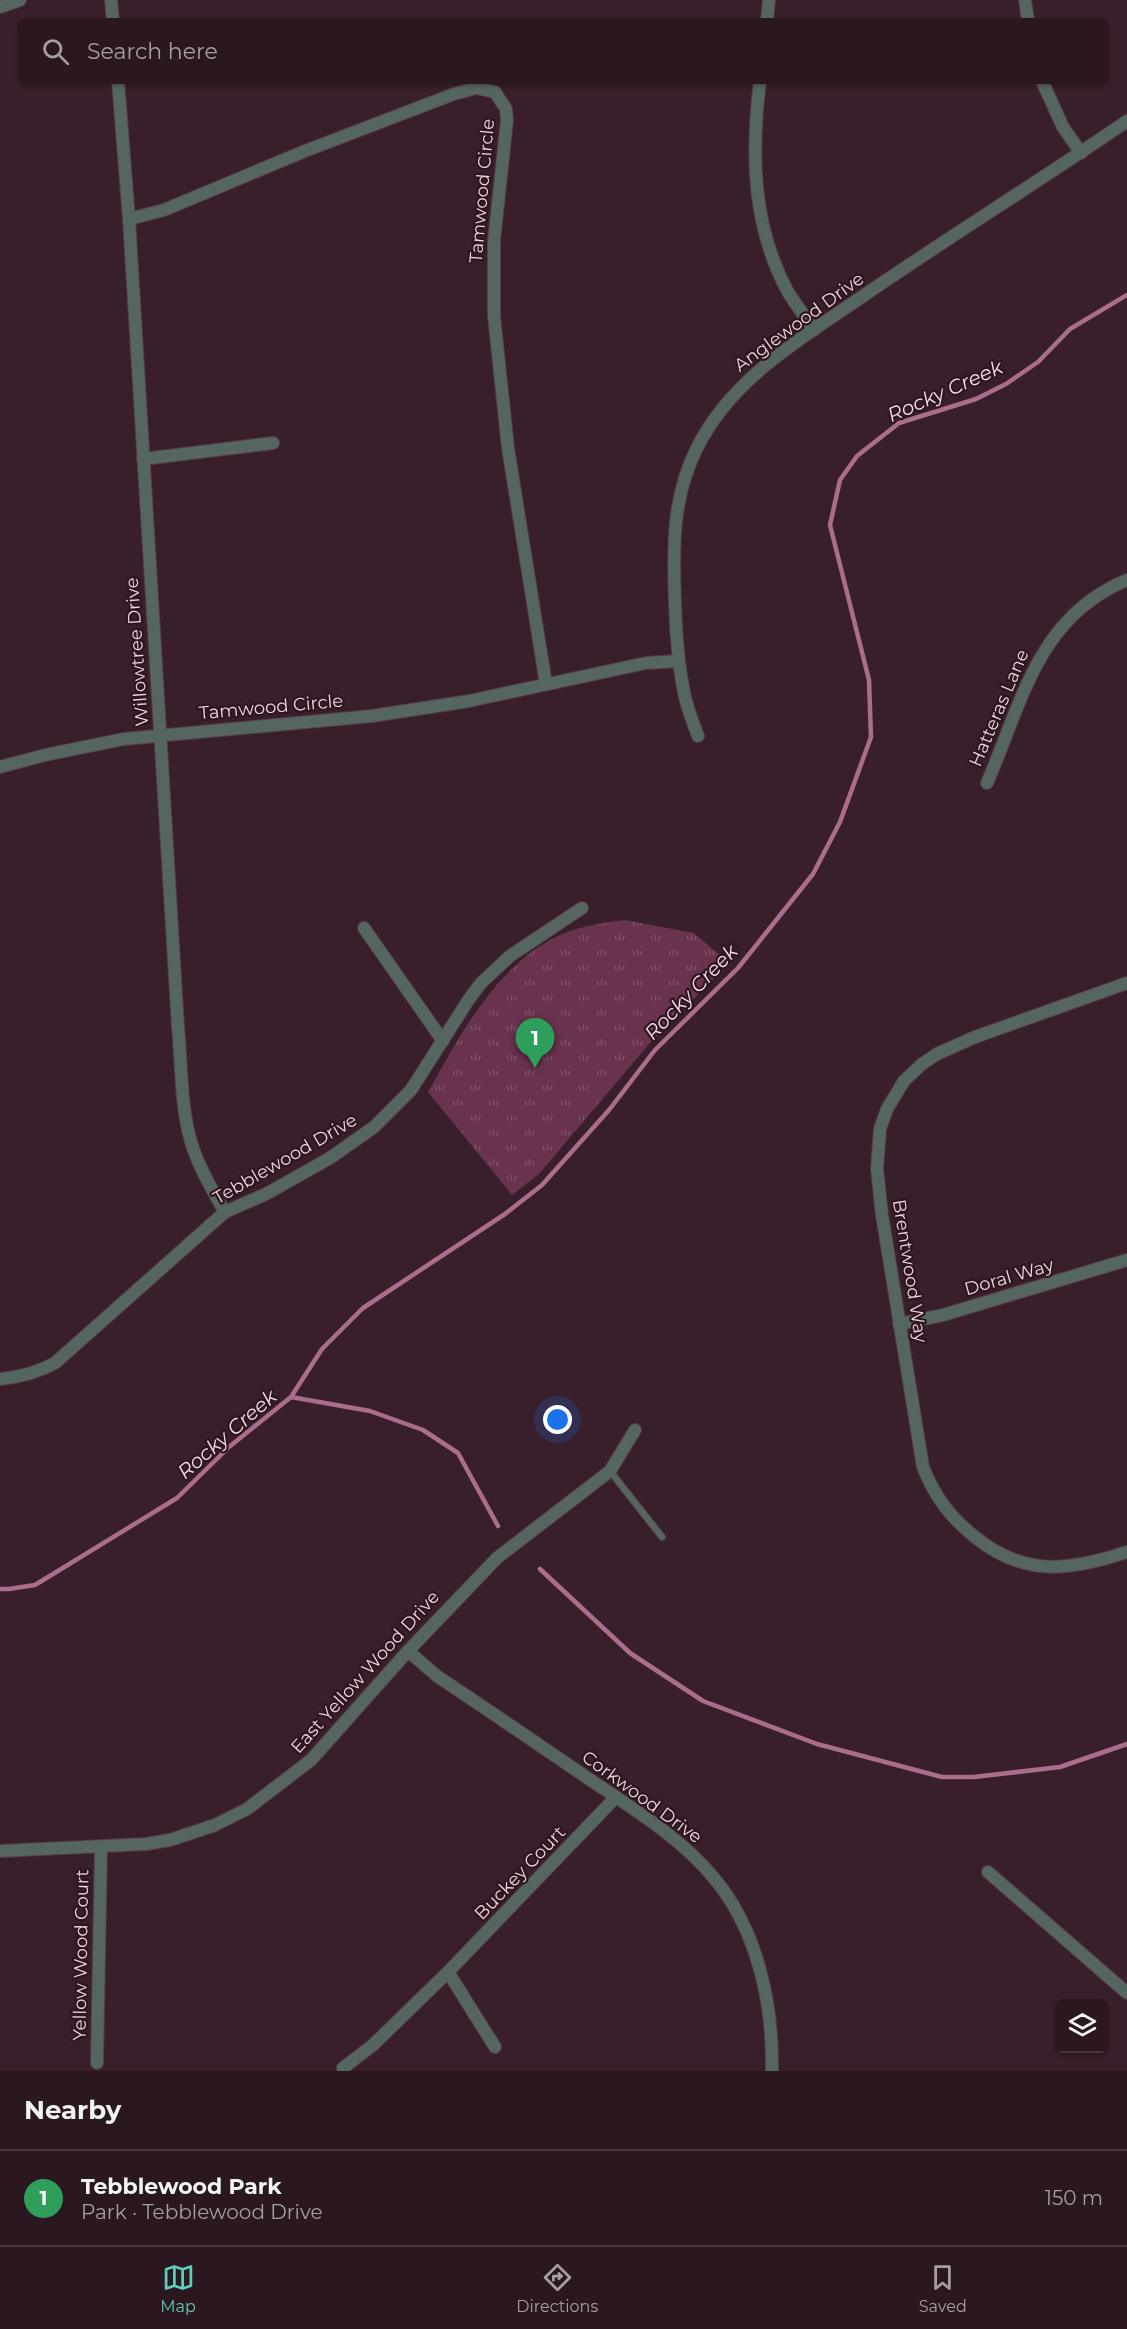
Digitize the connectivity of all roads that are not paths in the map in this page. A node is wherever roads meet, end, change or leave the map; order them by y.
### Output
1 (20, 0) edge
2 (111, 0) edge
3 (769, 0) edge
4 (1025, 0) edge
5 (3, 4) edge
6 (113, 18) edge
7 (767, 18) edge
8 (1028, 18) edge
9 (118, 84) edge
10 (760, 84) edge
11 (1043, 84) edge
12 (1127, 122) edge
13 (1081, 153) junction
14 (129, 219) junction
15 (814, 330) junction
16 (273, 443) dead end
17 (144, 459) junction
18 (1127, 580) edge
19 (679, 661) junction
20 (546, 684) junction
21 (160, 735) junction
22 (698, 736) dead end
23 (0, 767) edge
24 (987, 783) dead end
25 (582, 908) dead end
26 (364, 928) dead end
27 (1127, 983) edge
28 (442, 1041) junction
29 (225, 1212) junction
30 (1127, 1260) edge
31 (899, 1324) junction
32 (0, 1379) edge
33 (635, 1430) dead end
34 (610, 1472) junction
35 (662, 1537) dead end
36 (1127, 1552) edge
37 (408, 1651) junction
38 (616, 1797) junction
39 (101, 1847) junction
40 (0, 1851) edge
41 (988, 1872) dead end
42 (448, 1972) junction
43 (1127, 1993) edge
44 (495, 2047) dead end
45 (97, 2063) dead end
46 (343, 2068) dead end
47 (772, 2071) edge

1 - 5 street
2 - 6 street
3 - 7 street
4 - 8 street
9 - 14 street, Willowtree Drive
10 - 15 street
11 - 13 street
12 - 13 street, Anglewood Drive
13 - 15 street, Anglewood Drive
14 - 17 street, Willowtree Drive
14 - 20 street, Tamwood Circle
15 - 19 street, Anglewood Drive
16 - 17 street
17 - 21 street, Willowtree Drive
18 - 24 street, Hatteras Lane
19 - 20 street, Tamwood Circle
19 - 22 street, Anglewood Drive
20 - 21 street, Tamwood Circle
21 - 23 street, Tamwood Circle
21 - 29 street, Willowtree Drive
25 - 28 street, Tebblewood Drive
26 - 28 street
27 - 31 street, Brentwood Way
28 - 29 street, Tebblewood Drive
29 - 32 street, Tebblewood Drive
30 - 31 street, Doral Way
31 - 36 street, Brentwood Way
33 - 34 street, East Yellow Wood Drive
34 - 35 lane
34 - 37 street, East Yellow Wood Drive
37 - 38 street, Corkwood Drive
37 - 39 street, East Yellow Wood Drive
38 - 42 street, Buckey Court
38 - 47 street, Corkwood Drive
39 - 40 street, East Yellow Wood Drive
39 - 45 street, Yellow Wood Court
41 - 43 street
42 - 44 street
42 - 46 street, Buckey Court

